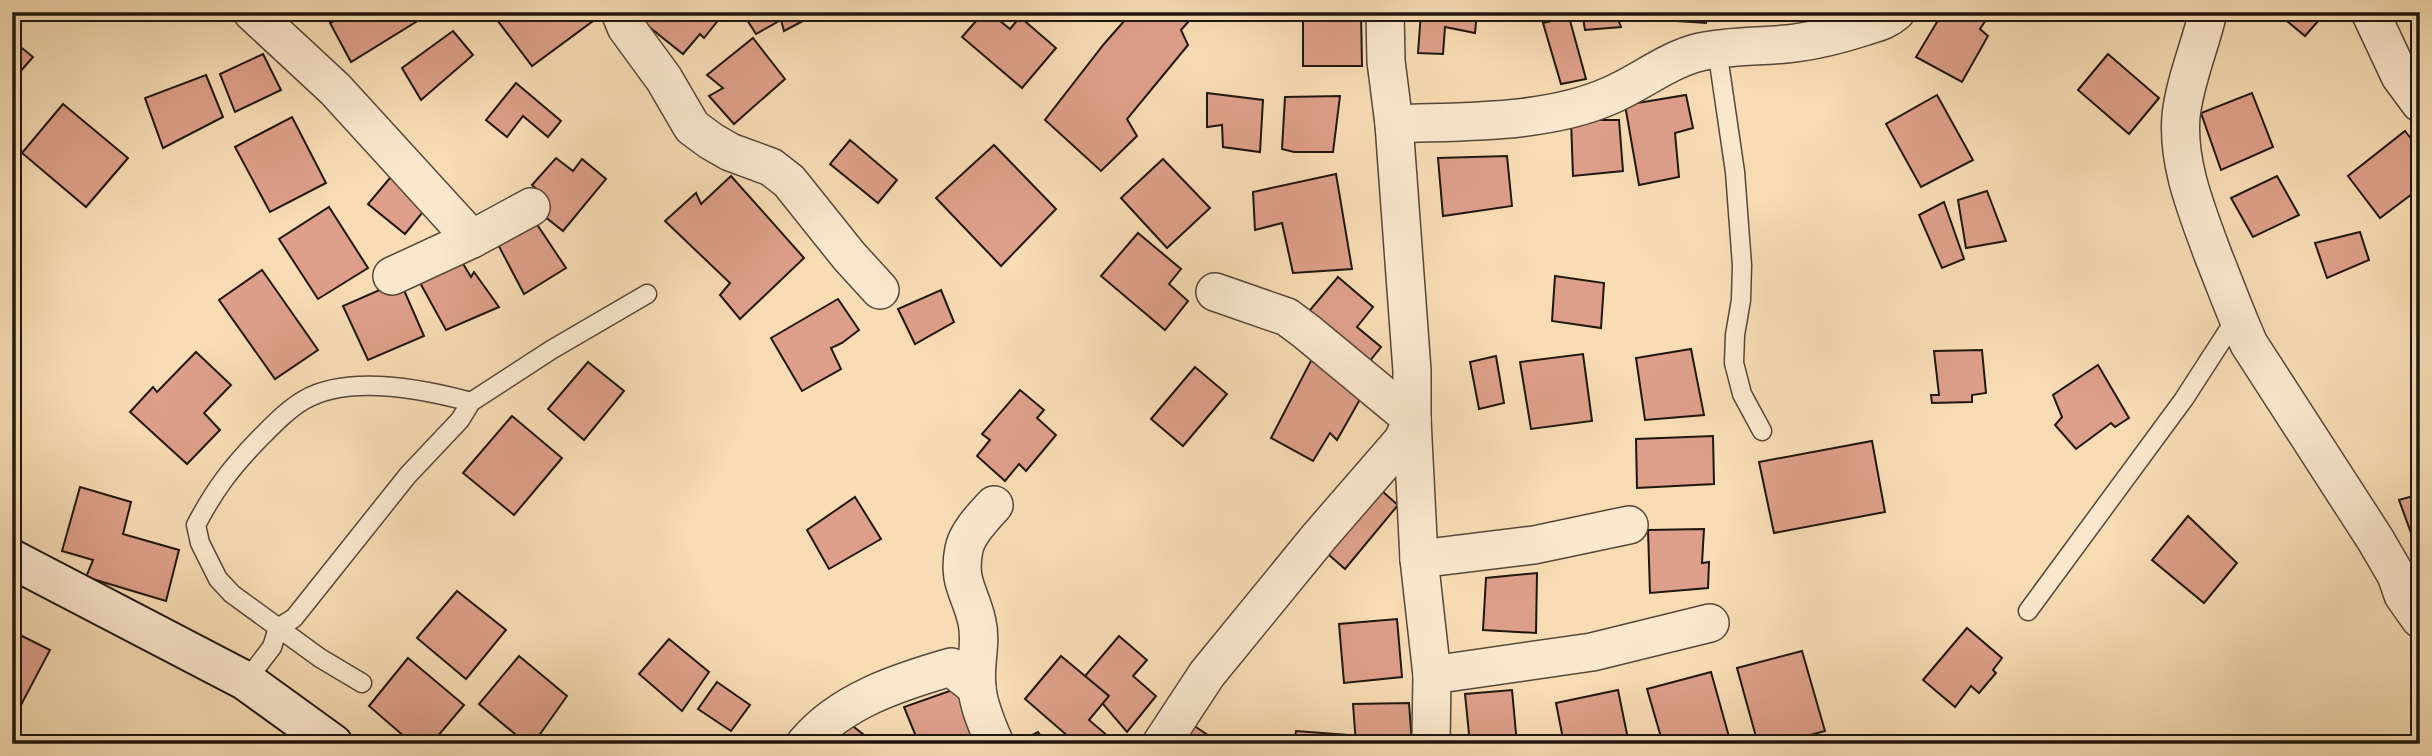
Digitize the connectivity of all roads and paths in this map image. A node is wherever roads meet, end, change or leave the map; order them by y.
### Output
1 (252, 12) edge
2 (620, 12) edge
3 (1385, 12) edge
4 (1896, 12) edge
5 (2208, 12) edge
6 (2370, 12) edge
7 (1717, 49) junction
8 (2420, 103) edge
9 (1394, 124) junction
10 (531, 207) dead end
11 (472, 239) junction
12 (392, 276) dead end
13 (880, 290) dead end
14 (1215, 292) dead end
15 (647, 294) dead end
16 (2237, 317) junction
17 (471, 402) junction
18 (1412, 419) junction
19 (1762, 430) dead end
20 (994, 505) dead end
21 (1629, 525) dead end
22 (12, 559) edge
23 (1419, 559) junction
24 (2414, 601) edge
25 (2028, 611) dead end
26 (1710, 623) dead end
27 (278, 628) junction
28 (1432, 675) junction
29 (246, 681) junction
30 (362, 683) dead end
31 (976, 688) junction
32 (333, 744) edge
33 (805, 744) edge
34 (995, 744) edge
35 (1161, 744) edge
36 (1431, 744) edge

1 - 11 street
2 - 13 street
3 - 9 street
4 - 7 street
5 - 16 street
6 - 8 street
7 - 9 street
7 - 19 lane
9 - 18 street
10 - 11 street
11 - 12 street
14 - 18 street
15 - 17 lane
16 - 24 street
16 - 25 lane
17 - 27 lane
17 - 27 lane
18 - 23 street
18 - 35 street
20 - 31 street
21 - 23 street
22 - 29 main road
23 - 28 street
26 - 28 street
27 - 29 lane
27 - 30 lane
28 - 36 street
29 - 32 main road
31 - 33 street
31 - 34 street

